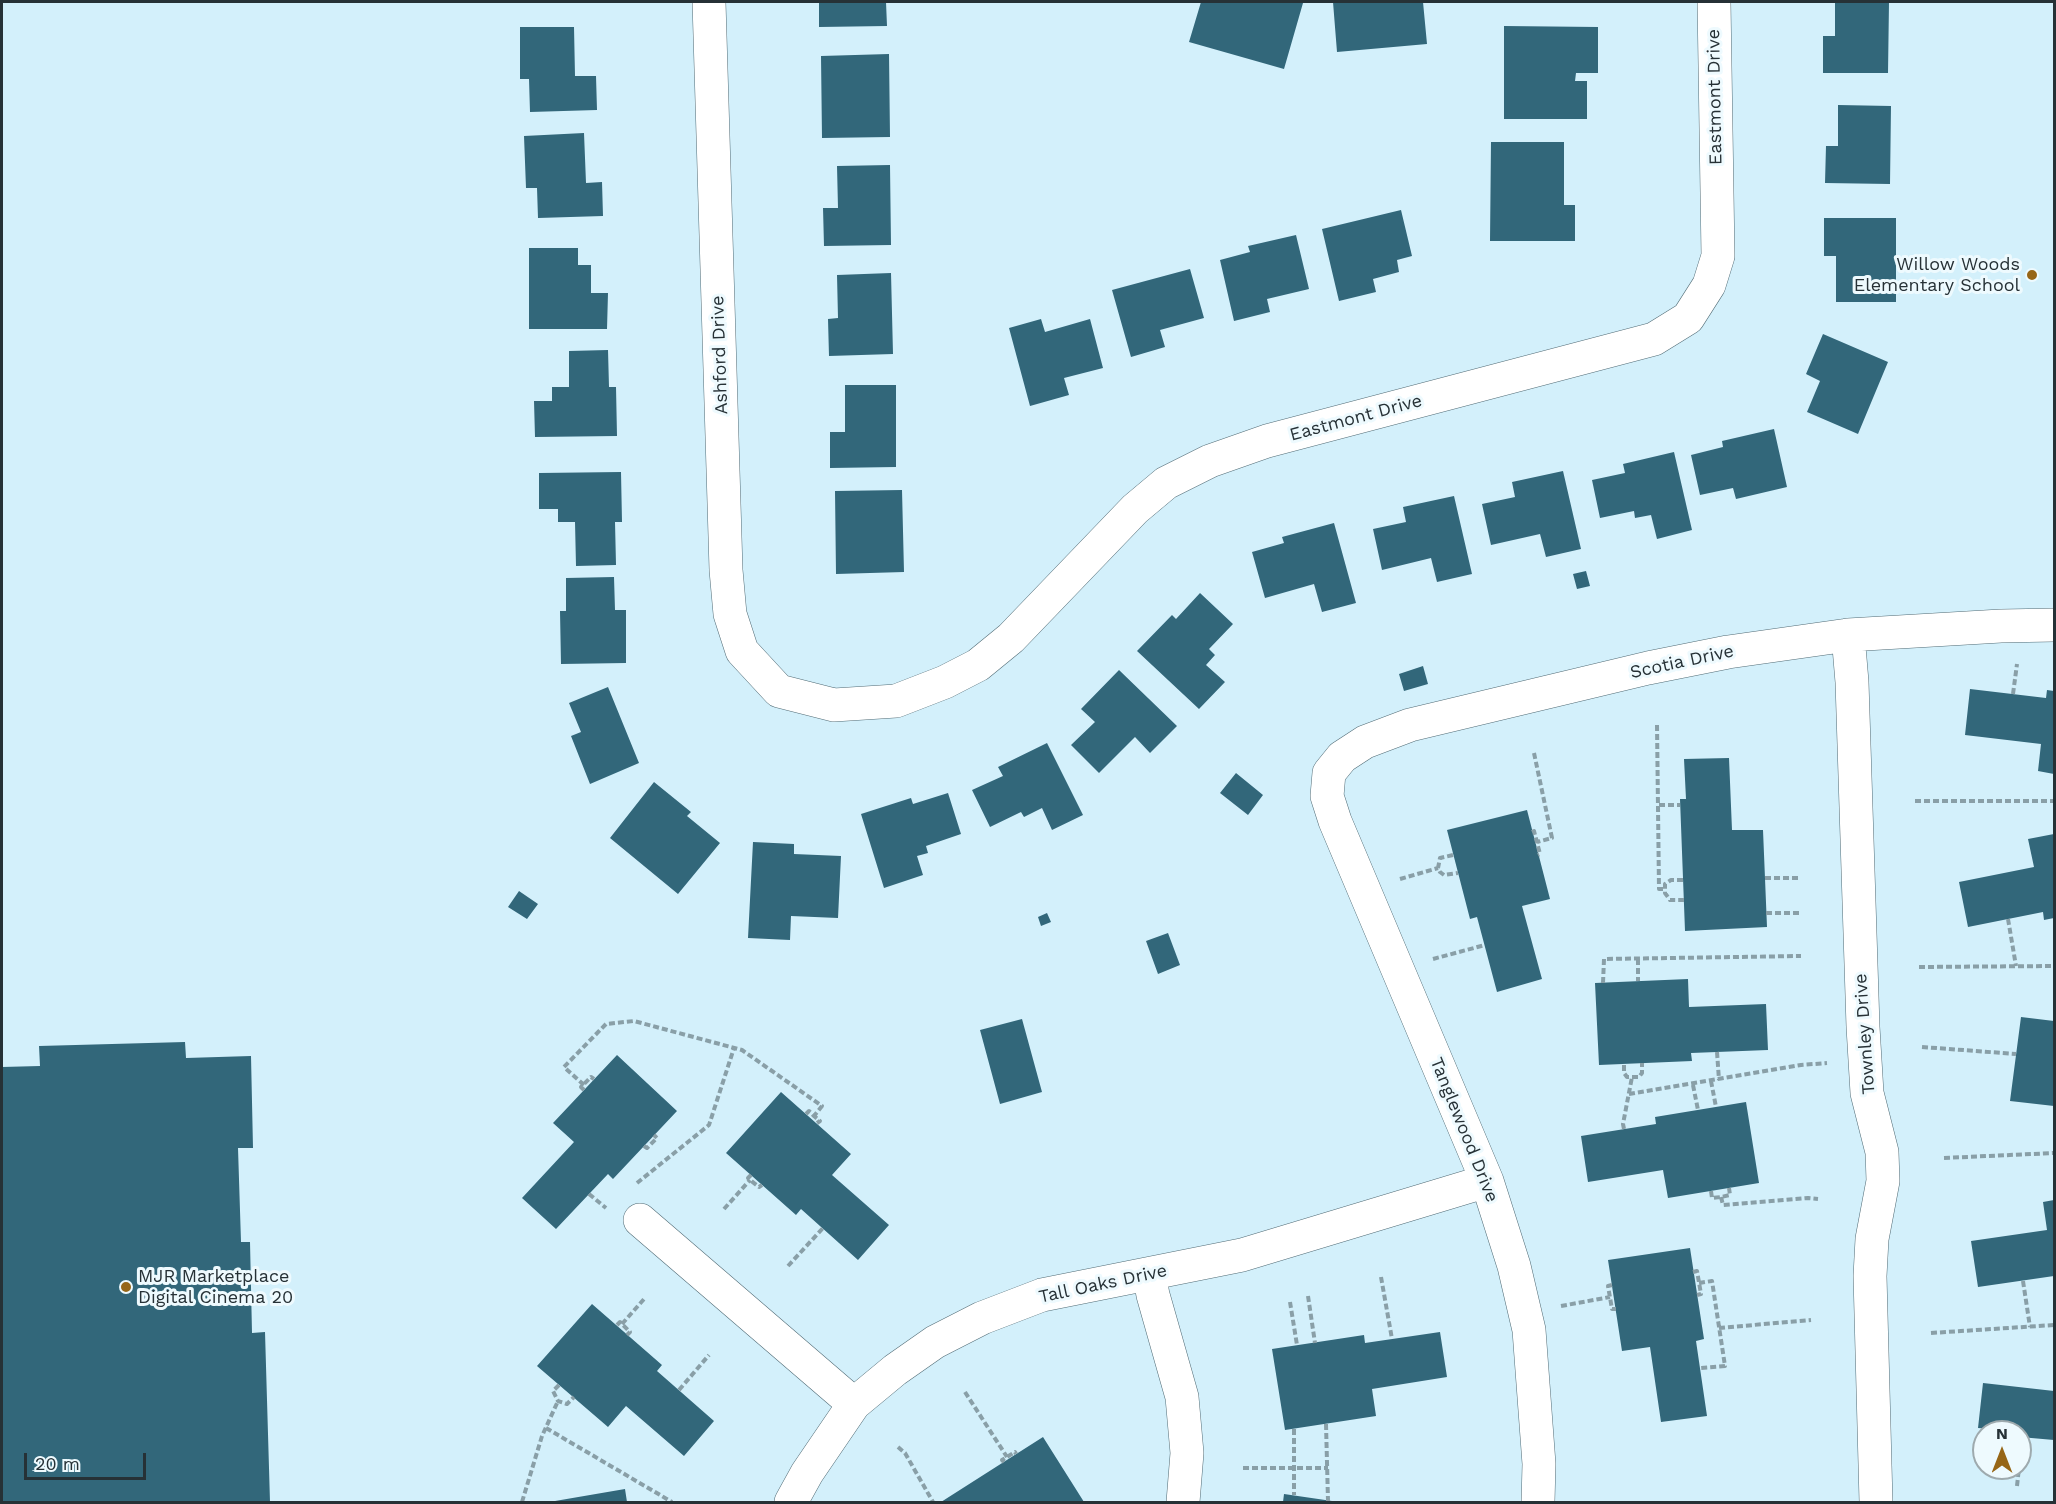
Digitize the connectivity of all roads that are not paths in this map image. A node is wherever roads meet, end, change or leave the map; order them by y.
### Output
1 (709, 2) edge
2 (1714, 2) edge
3 (2055, 625) edge
4 (1848, 635) junction
5 (779, 691) joint
6 (1329, 774) joint
7 (1487, 1181) junction
8 (640, 1221) dead end
9 (1149, 1274) junction
10 (854, 1404) junction
11 (791, 1503) edge
12 (1183, 1503) edge
13 (1538, 1503) edge
14 (1876, 1503) edge

1 - 5 street, Ashford Drive
2 - 5 street, Eastmont Drive
3 - 4 street, Scotia Drive
4 - 6 street, Scotia Drive
4 - 14 street, Townley Drive
6 - 7 street, Tanglewood Drive
7 - 9 street, Tall Oaks Drive
7 - 13 street, Tanglewood Drive
8 - 10 street
9 - 10 street, Tall Oaks Drive
9 - 12 street
10 - 11 street, Tall Oaks Drive

